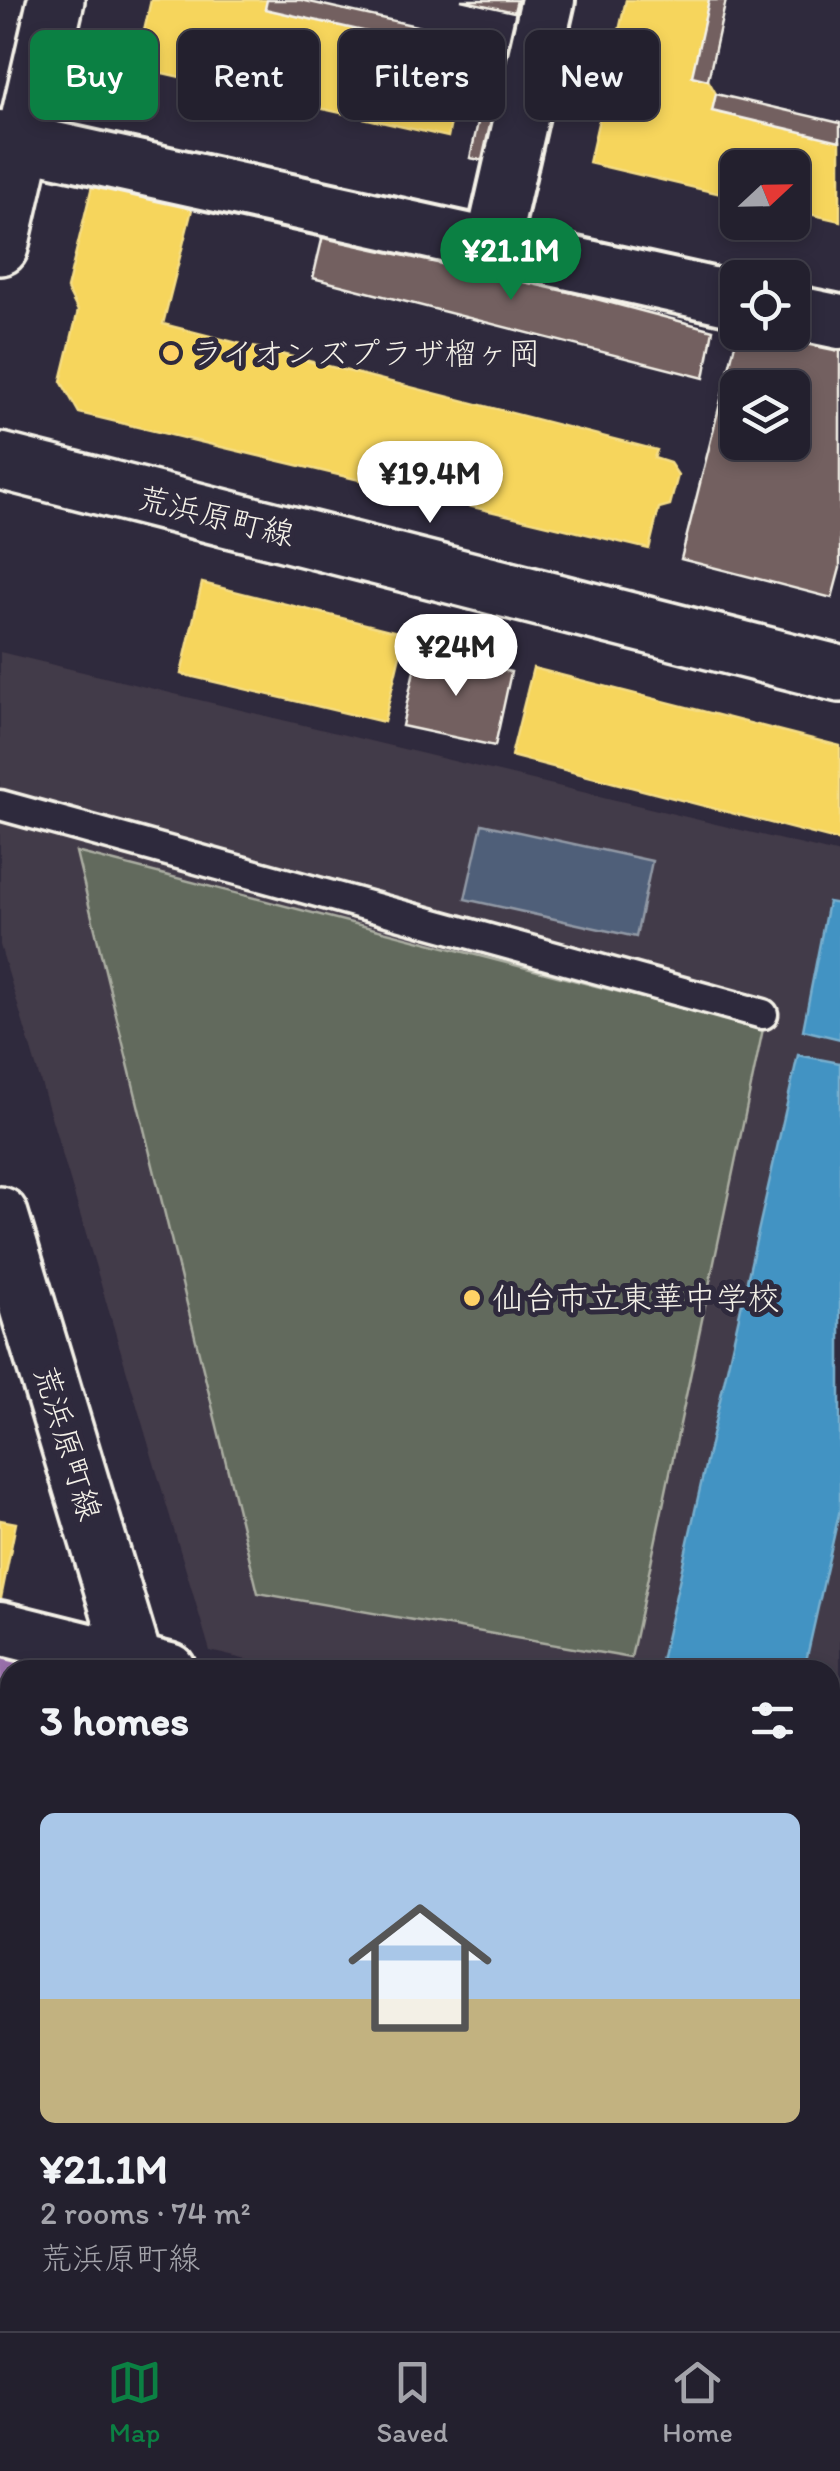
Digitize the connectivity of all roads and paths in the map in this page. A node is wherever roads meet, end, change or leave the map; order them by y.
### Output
1 (56, 0) edge
2 (548, 0) edge
3 (12, 140) edge
4 (492, 246) junction
5 (0, 248) edge
6 (720, 296) edge
7 (810, 316) edge
8 (840, 322) edge
9 (0, 461) edge
10 (840, 674) edge
11 (0, 806) edge
12 (763, 1014) dead end
13 (0, 1215) edge
14 (0, 1628) edge
15 (121, 1660) edge
16 (145, 1660) edge

1 - 3 main road
2 - 4 street
3 - 4 street
3 - 5 main road
4 - 6 street
7 - 8 street
9 - 10 main road, 荒浜原町線
11 - 12 lane
13 - 16 main road, 荒浜原町線
14 - 15 street

